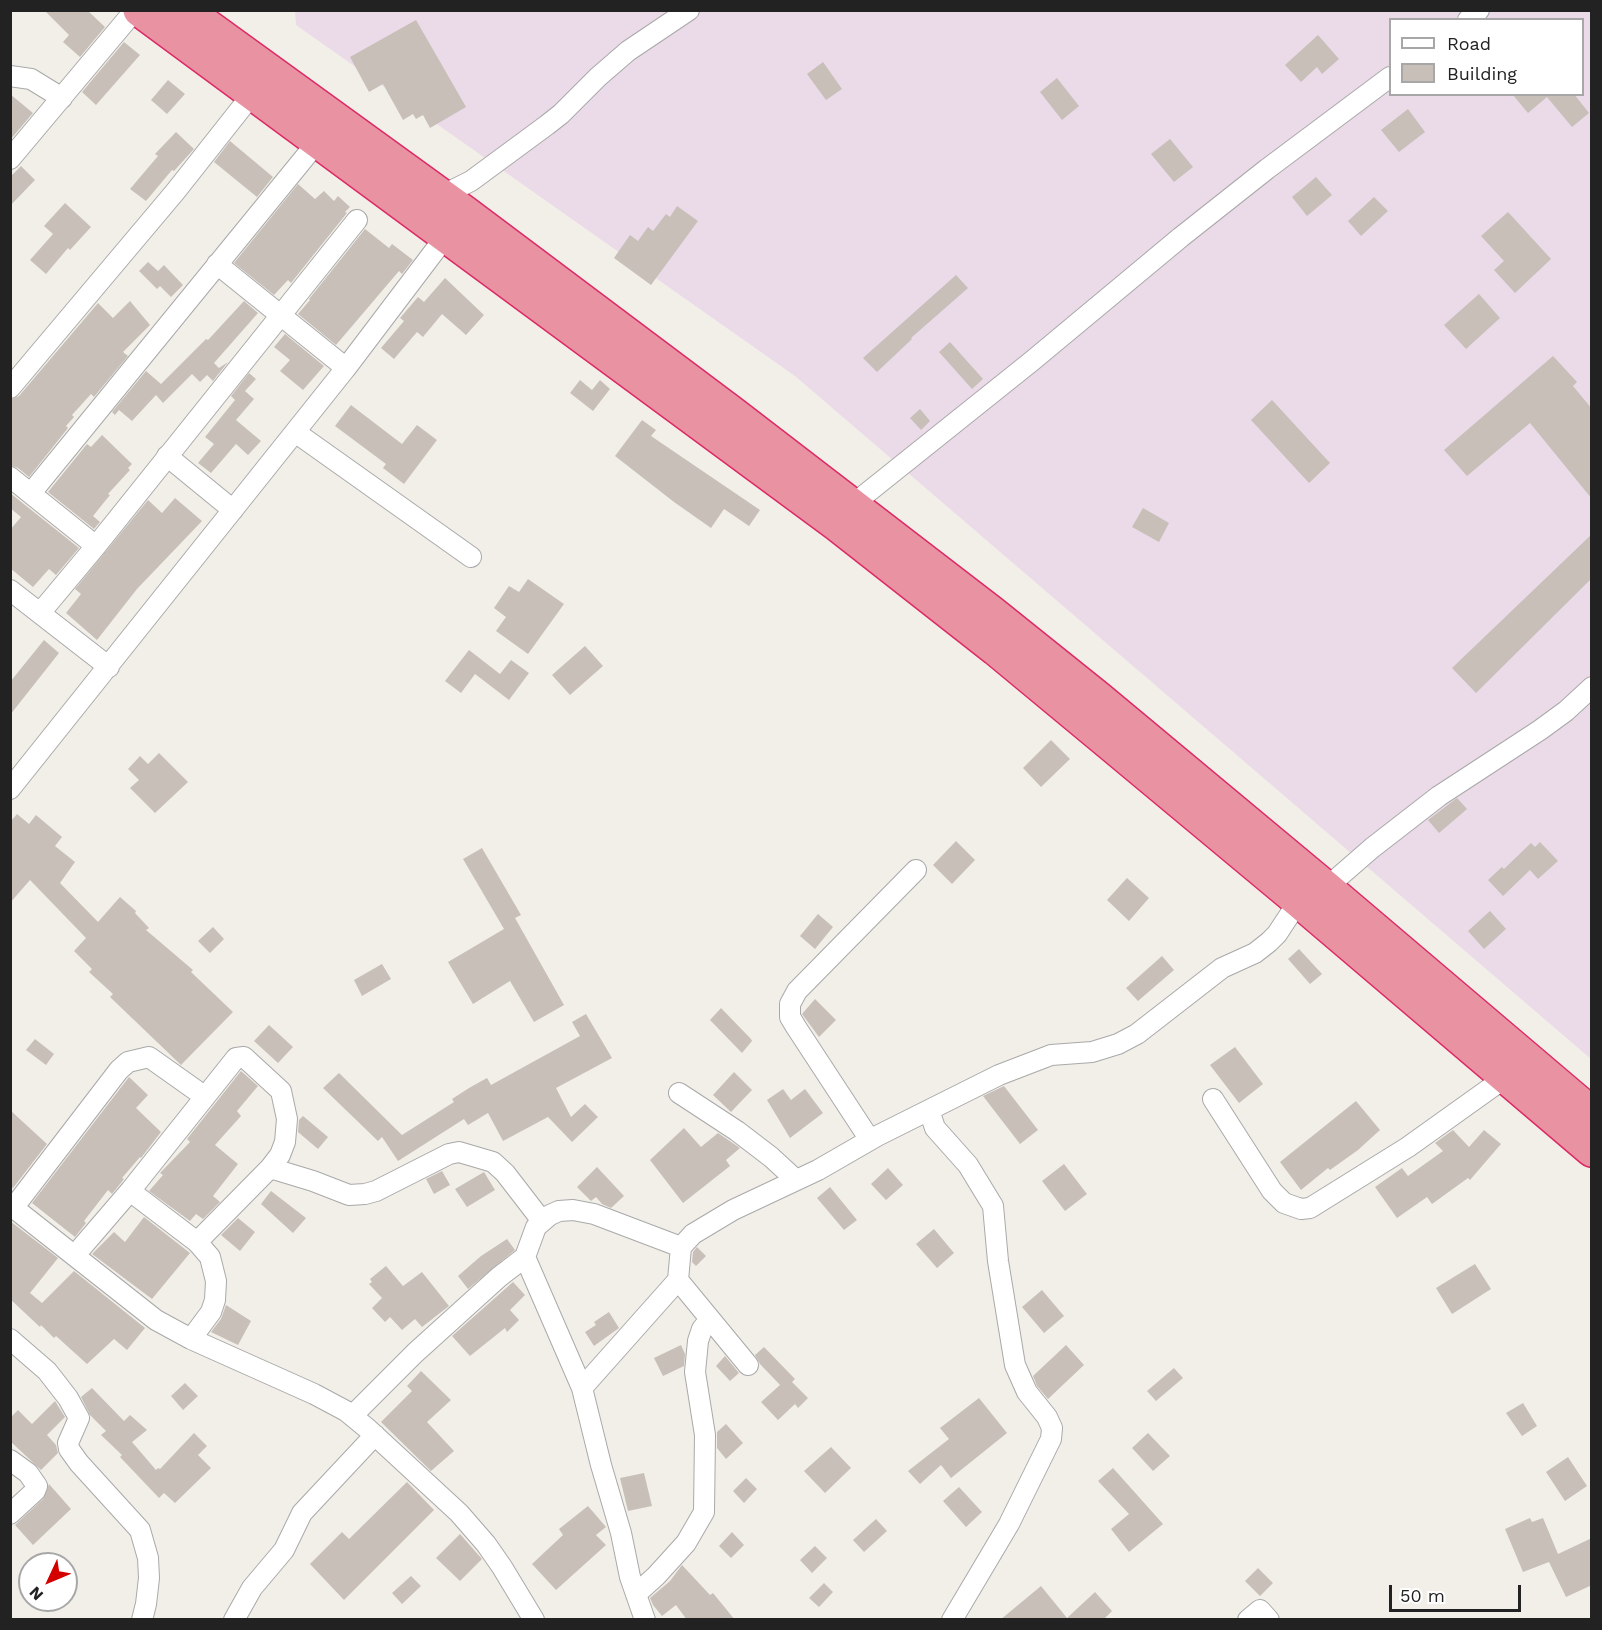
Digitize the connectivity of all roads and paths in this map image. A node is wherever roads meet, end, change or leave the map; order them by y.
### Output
1 (135, 10) edge
2 (140, 10) edge
3 (185, 10) edge
4 (689, 10) edge
5 (10, 76) edge
6 (1389, 78) edge
7 (254, 92) junction
8 (62, 98) junction
9 (319, 140) junction
10 (10, 159) edge
11 (451, 214) junction
12 (357, 220) dead end
13 (217, 264) junction
14 (280, 315) junction
15 (346, 368) junction
16 (10, 388) edge
17 (295, 432) junction
18 (167, 456) junction
19 (10, 477) edge
20 (31, 493) junction
21 (852, 505) junction
22 (233, 510) junction
23 (96, 546) junction
24 (471, 557) dead end
25 (10, 590) edge
26 (40, 613) junction
27 (109, 667) junction
28 (1592, 687) edge
29 (10, 789) edge
30 (916, 870) dead end
31 (1313, 889) junction
32 (1506, 1077) junction
33 (679, 1093) dead end
34 (204, 1096) junction
35 (1213, 1099) dead end
36 (1587, 1102) edge
37 (929, 1110) junction
38 (870, 1140) junction
39 (1592, 1150) edge
40 (270, 1168) junction
41 (796, 1180) junction
42 (130, 1191) junction
43 (12, 1206) edge
44 (542, 1221) junction
45 (197, 1242) junction
46 (681, 1247) junction
47 (75, 1255) junction
48 (525, 1257) junction
49 (678, 1280) junction
50 (710, 1319) junction
51 (10, 1339) edge
52 (191, 1339) junction
53 (748, 1365) dead end
54 (582, 1388) junction
55 (352, 1416) junction
56 (375, 1435) junction
57 (10, 1460) edge
58 (10, 1514) edge
59 (636, 1594) junction
60 (142, 1620) edge
61 (234, 1620) edge
62 (534, 1620) edge
63 (645, 1620) edge
64 (952, 1620) edge
65 (1248, 1620) edge
66 (1269, 1620) edge

1 - 8 street
2 - 7 highway
3 - 11 highway
4 - 11 street
5 - 8 street
6 - 21 street
7 - 9 highway
7 - 16 street
8 - 10 street
9 - 11 highway
9 - 13 street
11 - 15 street
11 - 21 highway
11 - 31 highway
12 - 14 street
13 - 14 street
13 - 20 street
14 - 15 street
14 - 18 street
15 - 17 street
17 - 22 street
17 - 24 street
18 - 22 street
18 - 23 street
19 - 20 street
20 - 23 street
21 - 31 highway
22 - 27 street
23 - 26 street
25 - 26 street
26 - 27 street
27 - 29 street
28 - 31 street
30 - 38 street
31 - 32 highway
31 - 36 highway
31 - 37 street
32 - 35 street
32 - 39 highway
33 - 41 street
34 - 40 street
34 - 42 street
34 - 43 street
37 - 38 street
37 - 64 street
38 - 41 street
40 - 44 street
40 - 45 street
41 - 46 street
42 - 45 street
42 - 47 street
43 - 47 street
44 - 46 street
44 - 48 street
45 - 52 street
46 - 49 street
47 - 52 street
48 - 54 street
48 - 55 street
49 - 50 street
49 - 54 street
50 - 53 street
50 - 59 street
51 - 60 street
52 - 55 street
54 - 59 street
55 - 56 street
56 - 61 street
56 - 62 street
57 - 58 street
59 - 63 street
65 - 66 street

